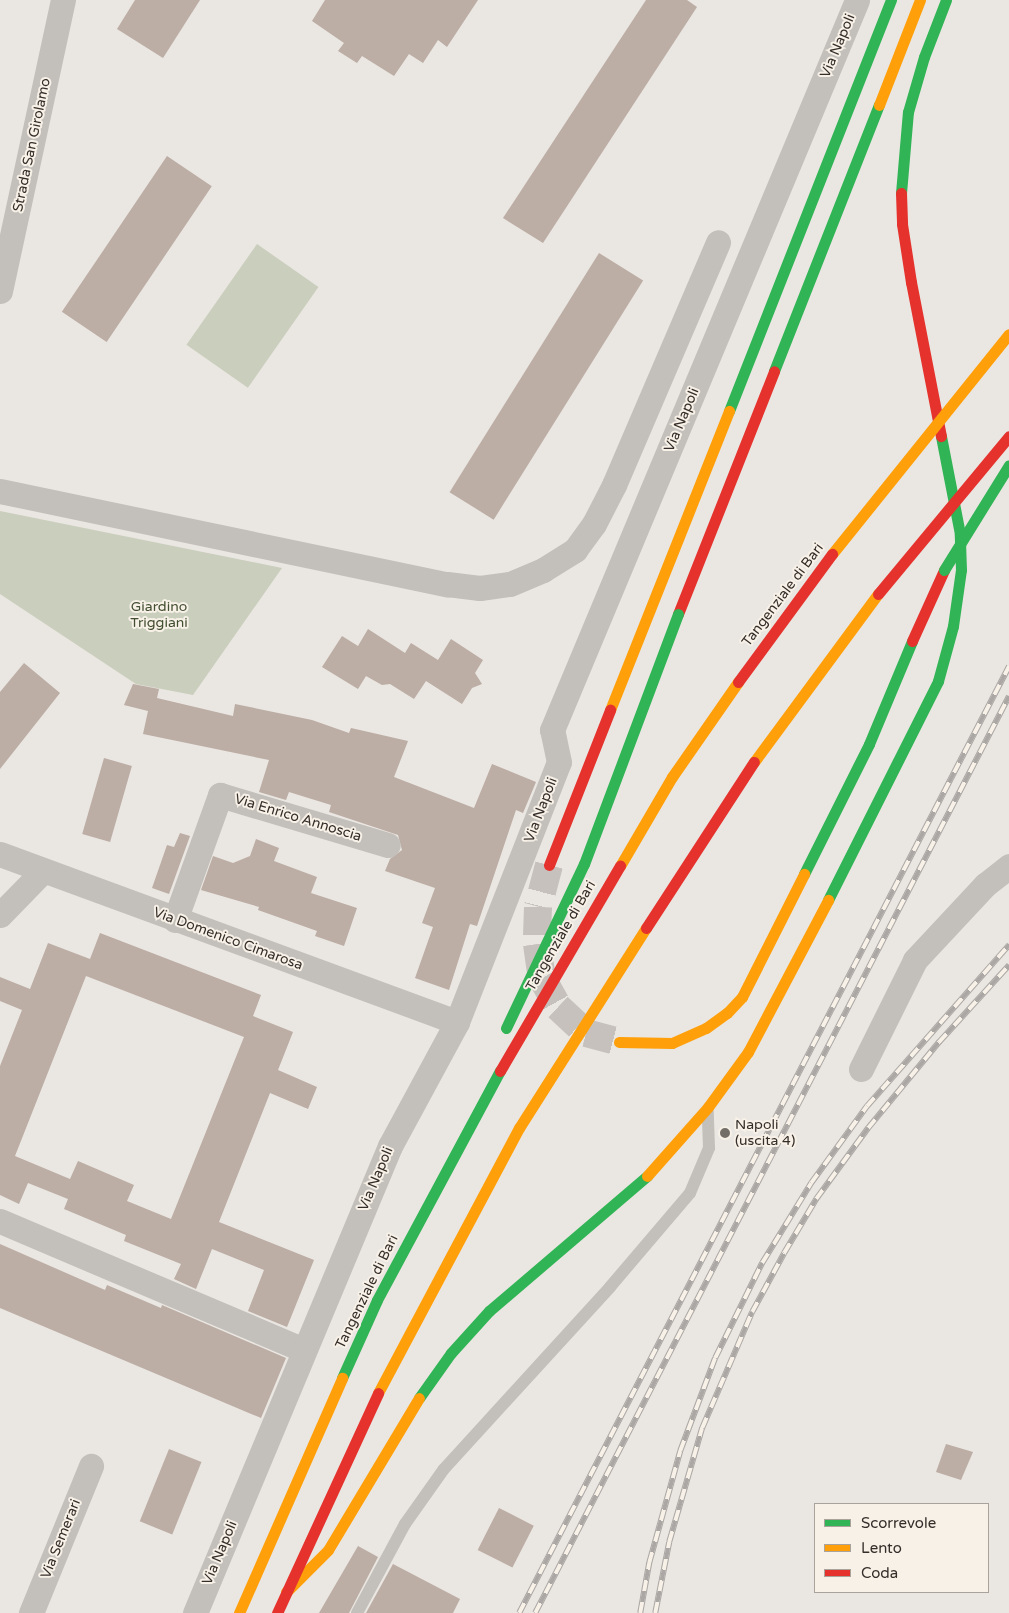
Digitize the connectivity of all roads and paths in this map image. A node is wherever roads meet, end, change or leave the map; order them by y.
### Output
1 (63, 0) edge
2 (857, 0) edge
3 (891, 0) edge
4 (920, 0) edge
5 (946, 0) edge
6 (718, 242) dead end
7 (0, 291) edge
8 (1009, 334) edge
9 (1009, 436) edge
10 (1009, 465) edge
11 (0, 491) edge
12 (388, 845) dead end
13 (0, 854) edge
14 (549, 865) tunnel mouth
15 (1009, 866) edge
16 (43, 871) junction
17 (0, 915) edge
18 (176, 920) junction
19 (457, 1022) junction
20 (499, 1042) dead end
21 (618, 1042) tunnel mouth
22 (487, 1069) dead end
23 (861, 1069) dead end
24 (708, 1108) junction
25 (0, 1221) edge
26 (377, 1300) junction
27 (304, 1350) junction
28 (91, 1466) dead end
29 (286, 1592) junction
30 (31, 1613) edge
31 (195, 1613) edge
32 (239, 1613) edge
33 (277, 1613) edge
34 (357, 1613) edge

1 - 7 street, Strada San Girolamo
2 - 19 street, Via Napoli
3 - 14 highway
4 - 20 highway, bridge
5 - 24 highway
6 - 11 street
8 - 26 highway, Tangenziale di Bari, bridge
9 - 29 highway, bridge
10 - 21 highway, bridge
12 - 18 street, Via Enrico Annoscia
13 - 16 street, Via Domenico Cimarosa
15 - 23 street
16 - 17 street
16 - 18 street, Via Domenico Cimarosa
18 - 19 street, Via Domenico Cimarosa
19 - 27 street, Via Napoli
22 - 26 highway, bridge
24 - 29 highway
24 - 34 lane
25 - 27 street
26 - 32 highway, Tangenziale di Bari
27 - 31 street, Via Napoli
28 - 30 street, Via Semerari
29 - 33 highway

